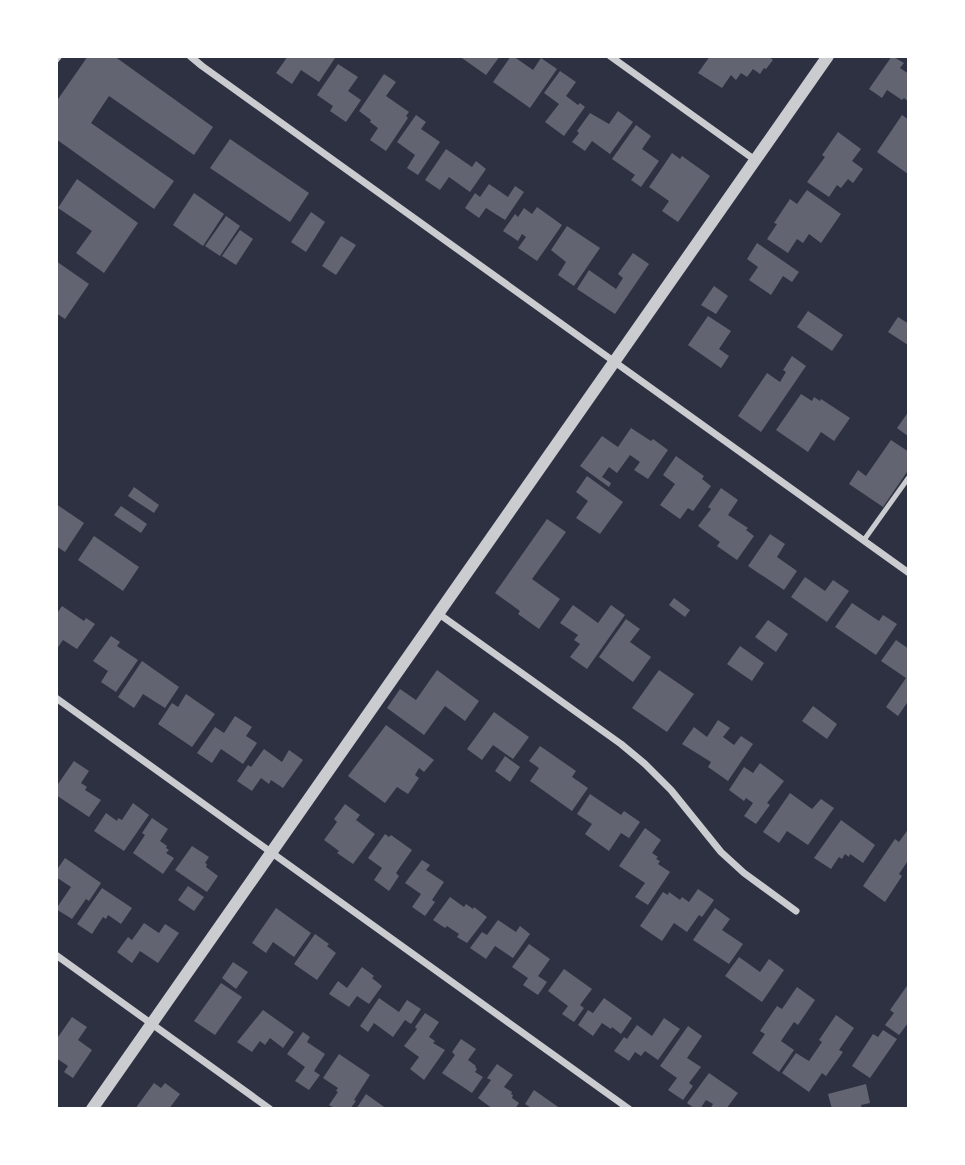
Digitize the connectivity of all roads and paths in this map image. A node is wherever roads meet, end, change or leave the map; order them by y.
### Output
1 (60, 56) edge
2 (190, 56) edge
3 (610, 56) edge
4 (828, 56) edge
5 (56, 61) edge
6 (755, 160) junction
7 (614, 363) junction
8 (909, 477) edge
9 (864, 540) junction
10 (909, 573) edge
11 (439, 614) junction
12 (56, 698) edge
13 (271, 852) junction
14 (796, 911) dead end
15 (56, 955) edge
16 (152, 1024) junction
17 (92, 1109) edge
18 (270, 1109) edge
19 (629, 1109) edge

1 - 5 lane
2 - 7 street
3 - 6 street
4 - 6 street
6 - 7 street
7 - 9 street
7 - 11 street
8 - 9 lane
9 - 10 street
11 - 13 street
11 - 14 street
12 - 13 street
13 - 16 street
13 - 19 street
15 - 16 street
16 - 17 street
16 - 18 street

